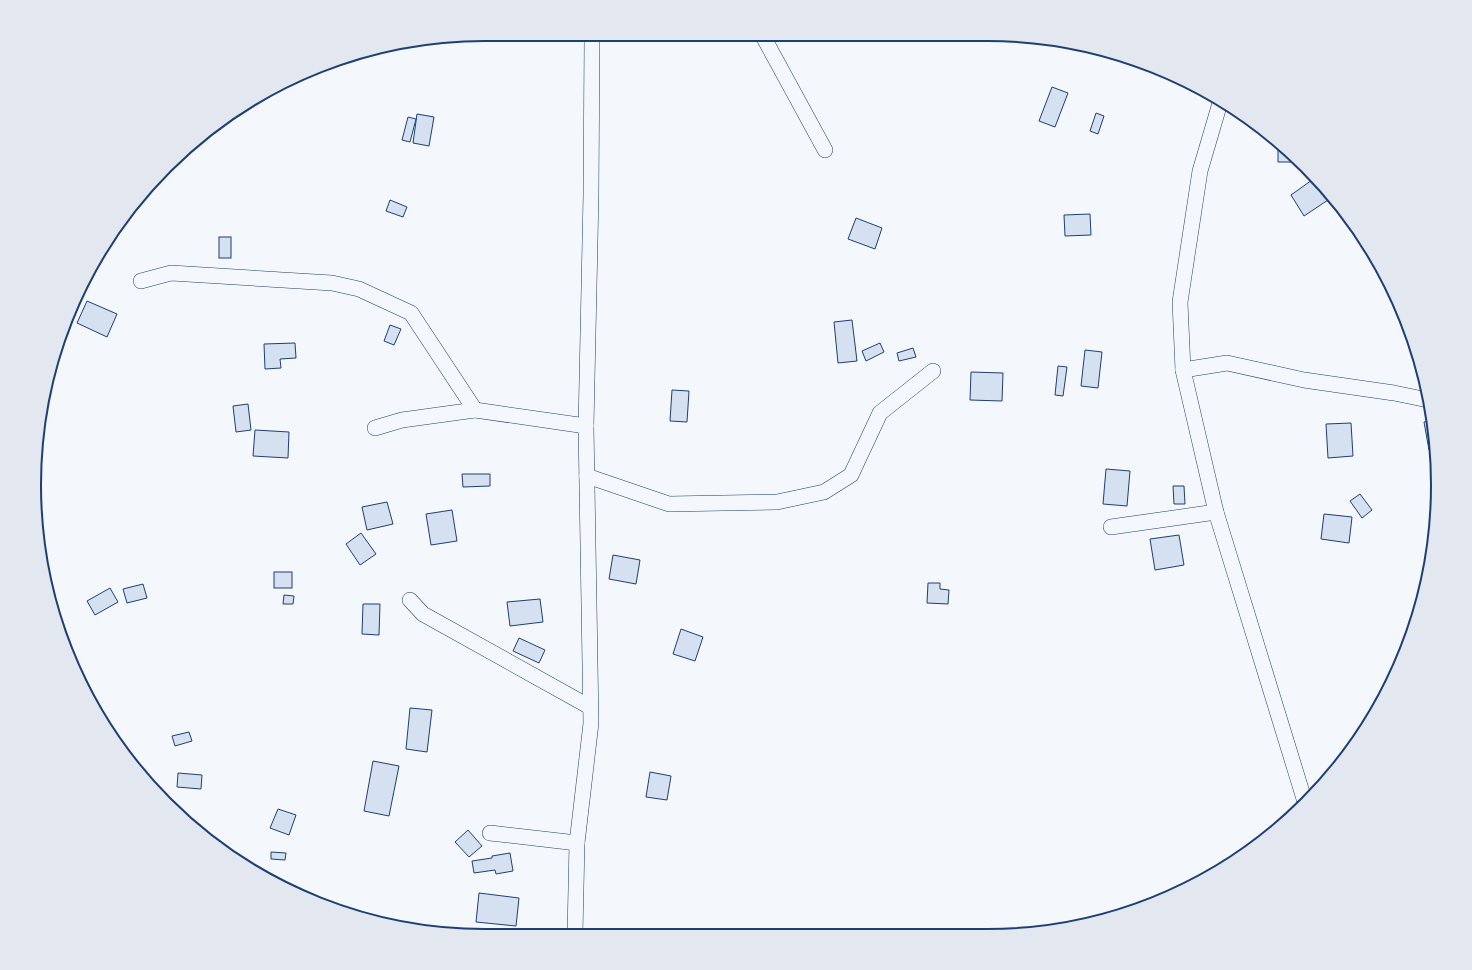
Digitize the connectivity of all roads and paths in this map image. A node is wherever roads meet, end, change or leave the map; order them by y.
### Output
1 (592, 41) edge
2 (766, 41) edge
3 (1219, 106) edge
4 (825, 150) dead end
5 (140, 281) dead end
6 (1183, 370) junction
7 (934, 371) dead end
8 (1422, 399) edge
9 (475, 410) junction
10 (586, 426) junction
11 (374, 428) dead end
12 (587, 476) junction
13 (1216, 512) junction
14 (1111, 527) dead end
15 (410, 600) dead end
16 (590, 707) junction
17 (1303, 797) edge
18 (490, 833) dead end
19 (577, 843) junction
20 (575, 929) edge

1 - 10 street
2 - 4 street
3 - 6 street
5 - 9 street
6 - 8 street
6 - 13 street
7 - 12 street
9 - 10 street
9 - 11 street
10 - 12 street
12 - 16 street
13 - 14 street
13 - 17 street
15 - 16 street
16 - 19 street
18 - 19 street
19 - 20 street

